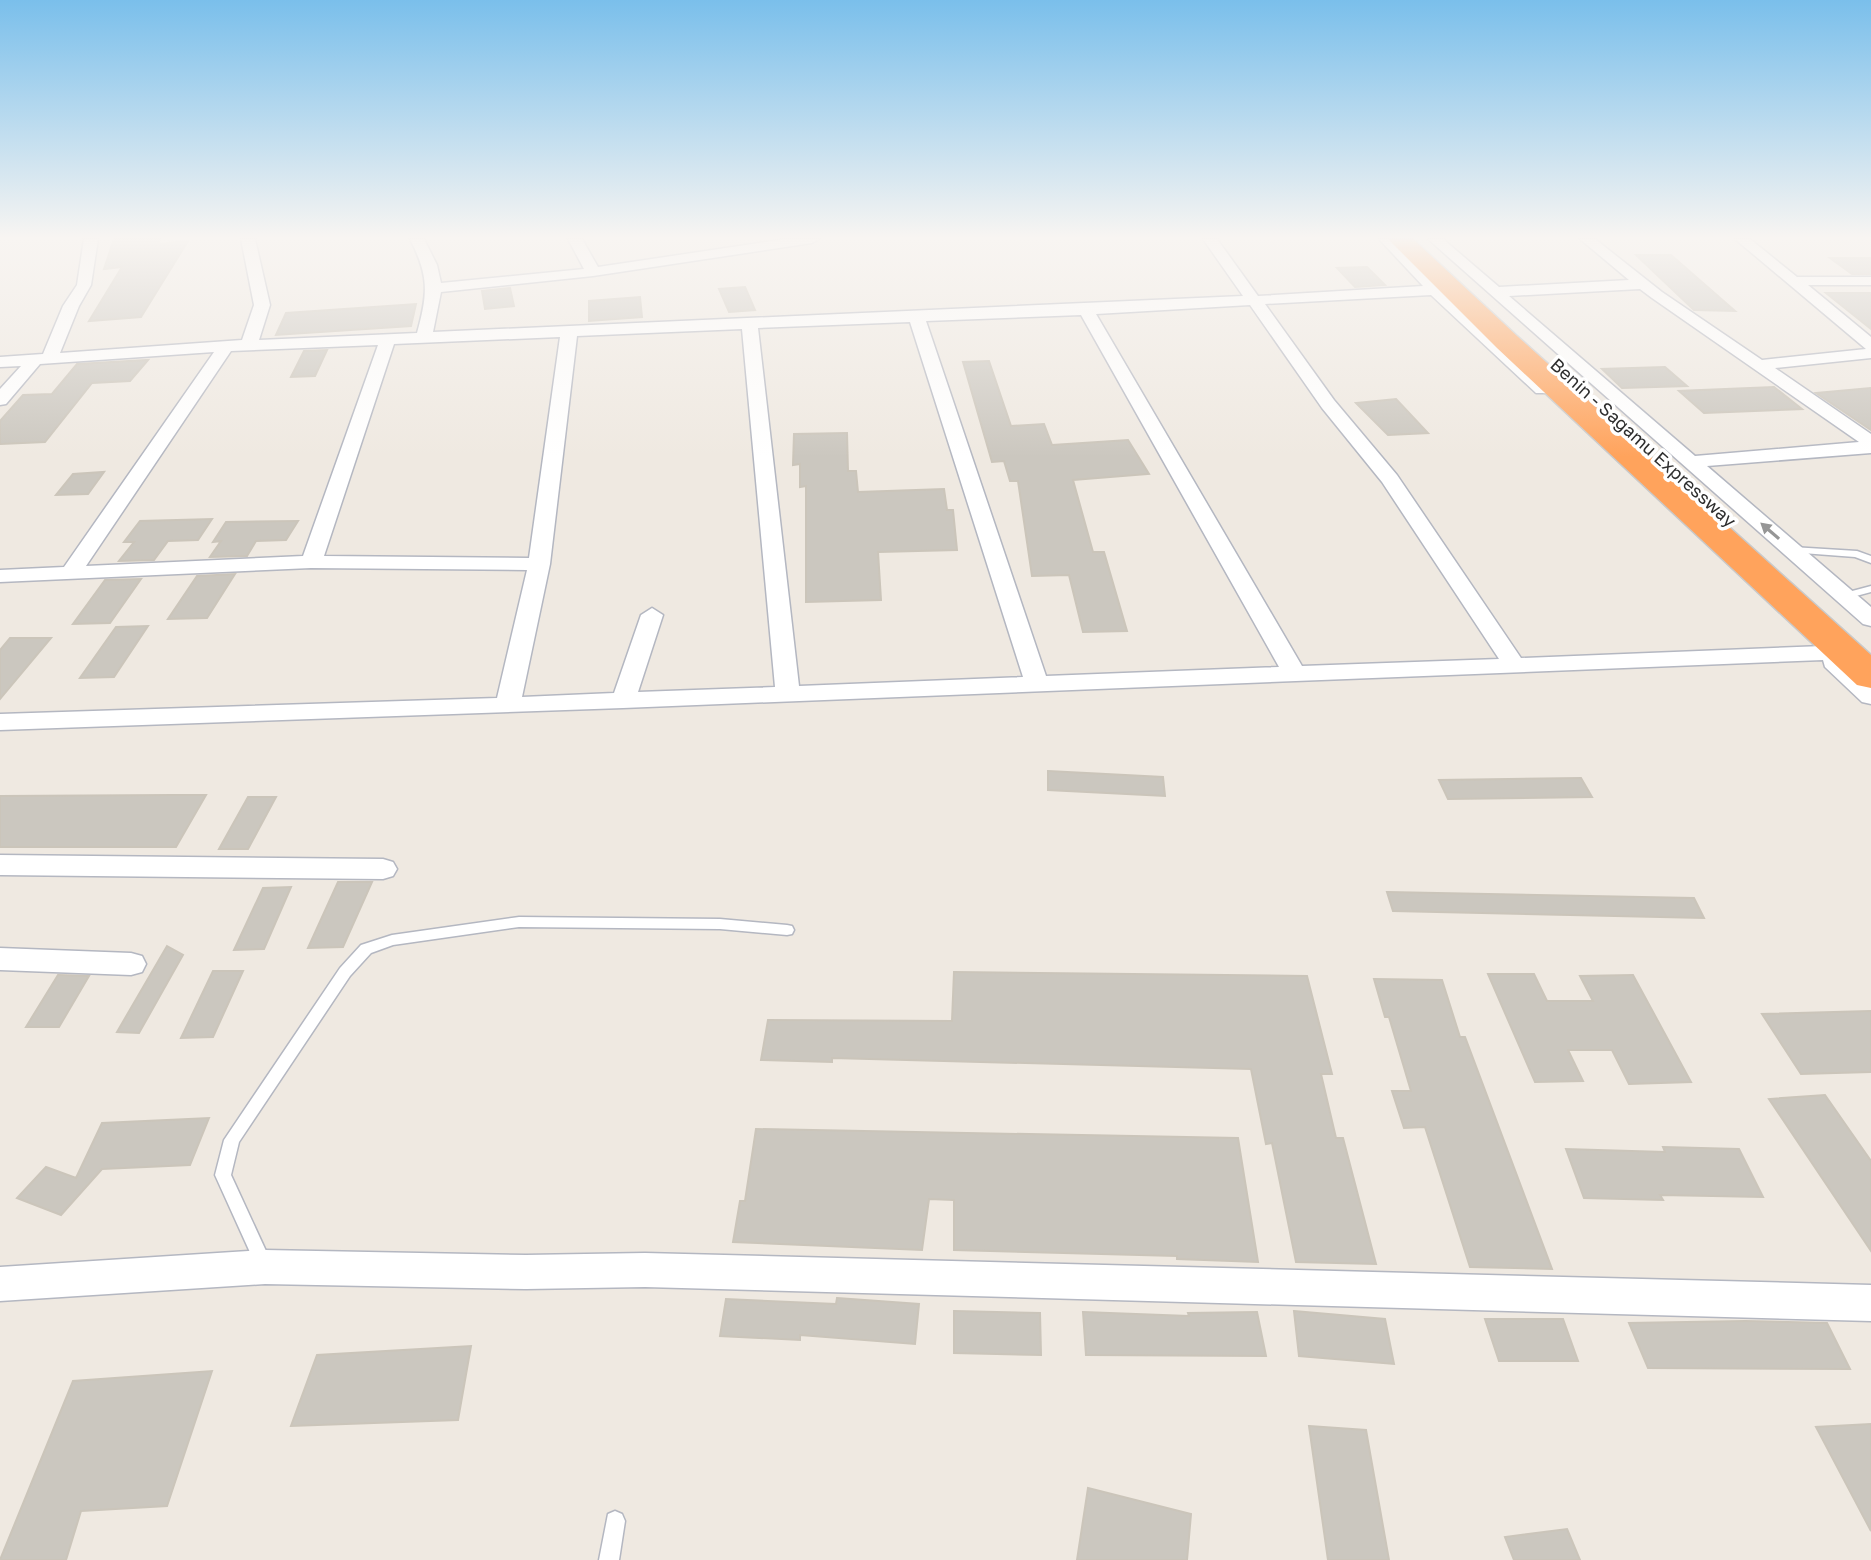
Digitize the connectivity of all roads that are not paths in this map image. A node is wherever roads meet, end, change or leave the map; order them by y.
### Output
1 (68, 312) edge
2 (260, 312) edge
3 (430, 312) edge
4 (1048, 312) edge
5 (1087, 312) edge
6 (1261, 312) edge
7 (1467, 312) edge
8 (1468, 312) edge
9 (1498, 312) edge
10 (1519, 312) edge
11 (1683, 312) edge
12 (1830, 312) edge
13 (917, 318) junction
14 (750, 326) junction
15 (569, 332) junction
16 (424, 338) junction
17 (387, 341) junction
18 (249, 345) junction
19 (1871, 345) edge
20 (226, 346) junction
21 (1871, 353) edge
22 (41, 360) junction
23 (0, 362) edge
24 (1759, 365) junction
25 (0, 400) edge
26 (1871, 445) edge
27 (1690, 462) junction
28 (1792, 550) junction
29 (1871, 560) edge
30 (311, 562) junction
31 (539, 564) junction
32 (71, 572) junction
33 (0, 576) edge
34 (1871, 589) edge
35 (1845, 596) junction
36 (652, 615) dead end
37 (1869, 615) edge
38 (1871, 645) edge
39 (1823, 653) junction
40 (1515, 666) junction
41 (1294, 673) junction
42 (1871, 676) edge
43 (1037, 684) junction
44 (788, 694) junction
45 (1871, 697) edge
46 (623, 701) junction
47 (508, 705) junction
48 (0, 722) edge
49 (0, 865) edge
50 (383, 869) dead end
51 (787, 930) dead end
52 (0, 959) edge
53 (131, 964) dead end
54 (265, 1267) junction
55 (0, 1284) edge
56 (1871, 1303) edge
57 (615, 1521) dead end
58 (609, 1560) edge

1 - 22 street
2 - 18 street
3 - 16 street
4 - 13 street
5 - 41 street
6 - 40 street
7 - 39 street
8 - 42 highway
9 - 38 highway, Benin - Sagamu Expressway
10 - 27 street
11 - 24 street
12 - 19 street
13 - 14 street
13 - 43 street
14 - 15 street
14 - 44 street
15 - 16 street
15 - 31 street
16 - 17 street
17 - 18 street
17 - 30 street
18 - 20 street
20 - 22 street
20 - 32 street
21 - 24 street
22 - 23 street
22 - 25 street
24 - 26 street
26 - 27 street
28 -> 27 street
28 - 29 lane
28 - 35 street
30 - 31 street
30 - 32 street
31 - 47 street
32 - 33 street
34 - 35 lane
35 - 37 street
36 - 46 street
39 - 40 street
39 - 45 street
40 - 41 street
41 - 43 street
43 - 44 street
44 - 46 street
46 - 47 street
47 - 48 street
49 - 50 street
51 - 54 lane
52 - 53 street
54 - 55 street
54 - 56 street
57 - 58 lane

